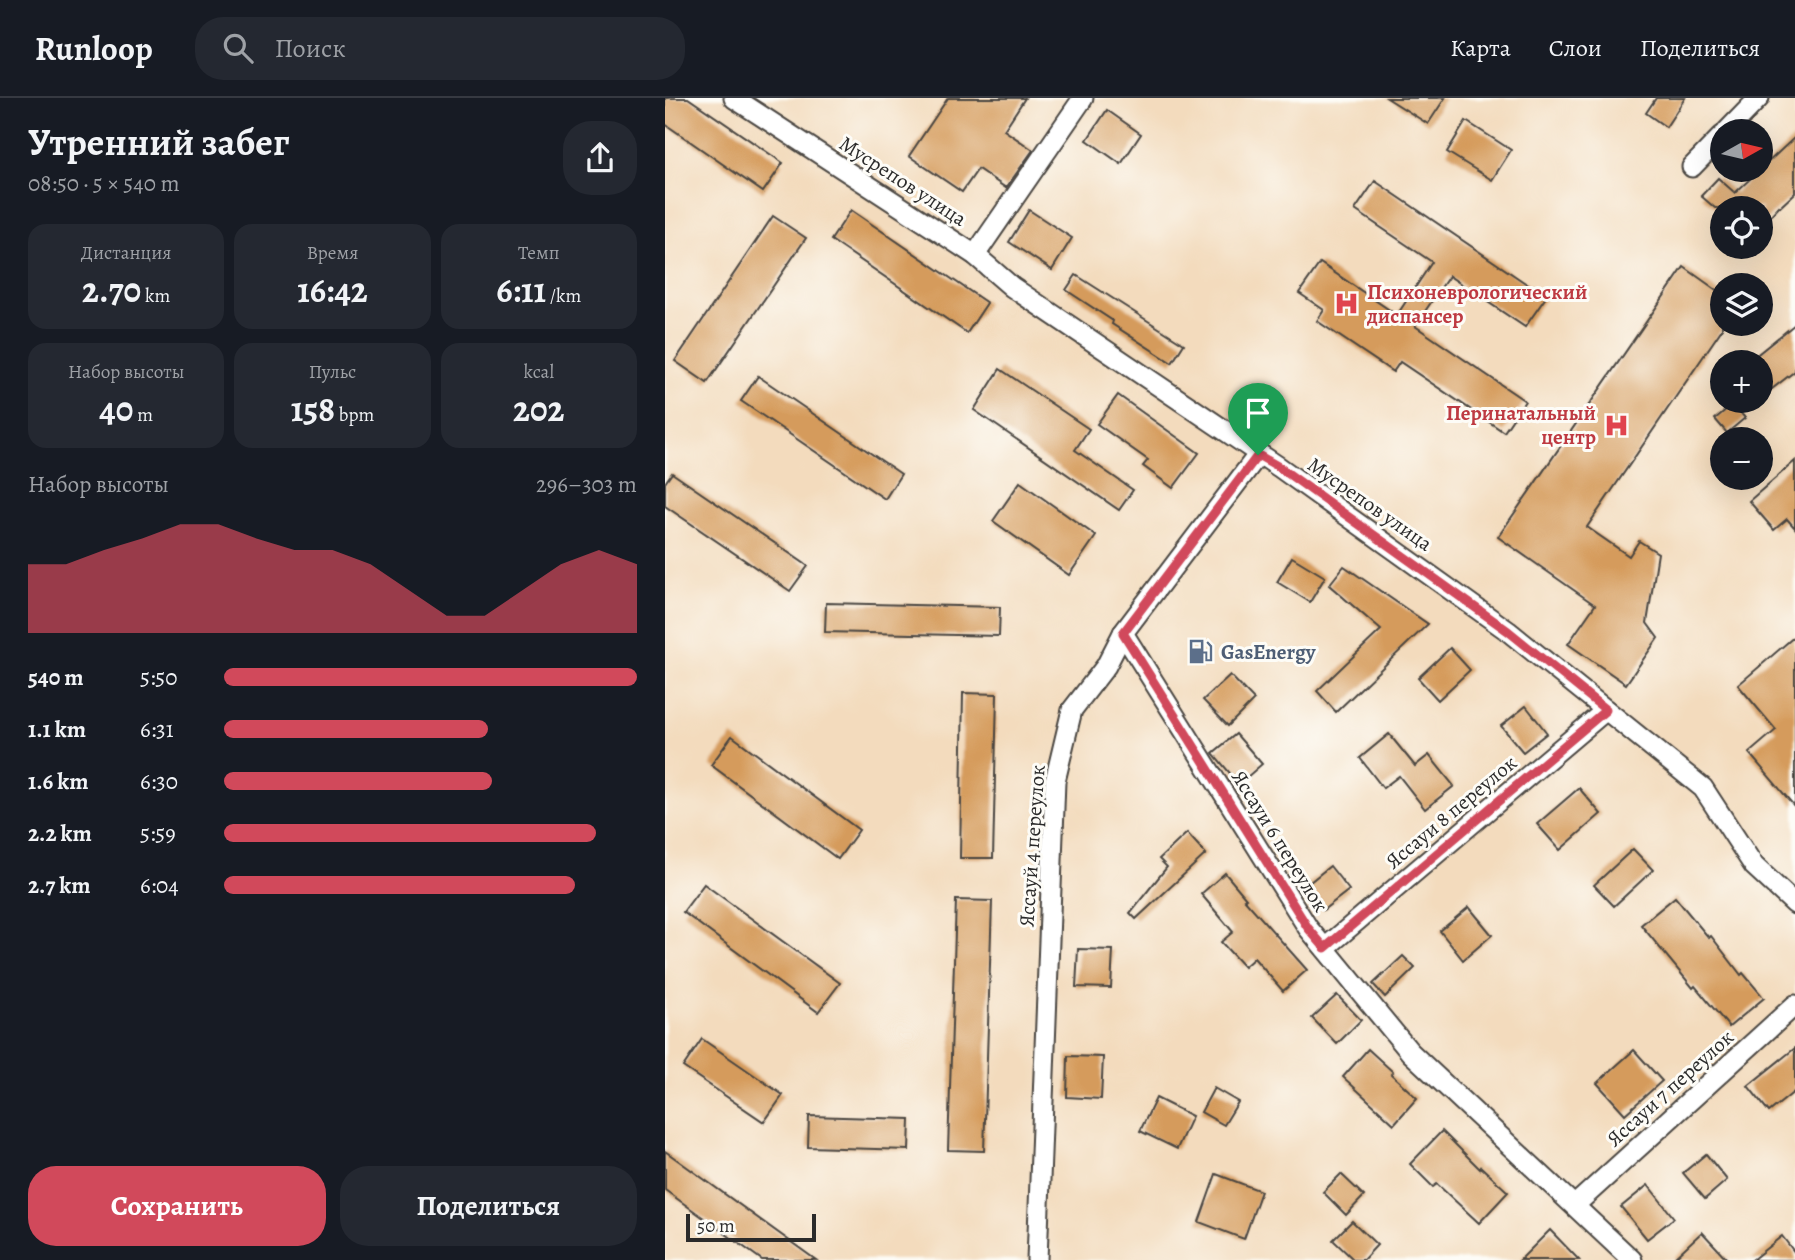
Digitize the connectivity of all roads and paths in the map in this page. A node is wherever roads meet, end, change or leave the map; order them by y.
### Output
1 (734, 98) edge
2 (1083, 98) edge
3 (1759, 98) edge
4 (1739, 119) edge
5 (1710, 148) edge
6 (1692, 167) dead end
7 (975, 255) junction
8 (1258, 455) junction
9 (1123, 633) junction
10 (1606, 710) junction
11 (1795, 904) edge
12 (1325, 948) junction
13 (1795, 1005) edge
14 (1575, 1205) junction
15 (1037, 1260) edge
16 (1632, 1260) edge

1 - 7 street, Мусрепов улица
2 - 7 street
3 - 4 street
5 - 6 street
7 - 8 street, Мусрепов улица
8 - 9 street, Яссауй 4 переулок
8 - 10 street, Мусрепов улица
9 - 12 street, Яссауи 6 переулок
9 - 15 street, Яссауй 4 переулок
10 - 11 street, Мусрепов улица
10 - 12 street, Яссауи 8 переулок
12 - 14 street, Яссауи 6 переулок
13 - 14 street, Яссауи 7 переулок
14 - 16 street, Яссауи 6 переулок

